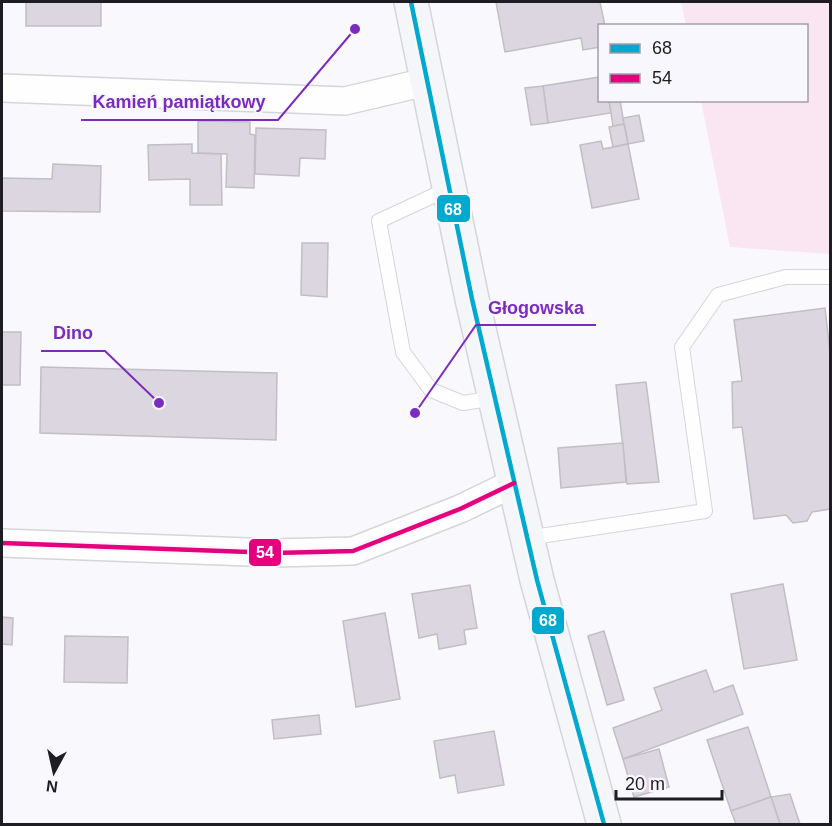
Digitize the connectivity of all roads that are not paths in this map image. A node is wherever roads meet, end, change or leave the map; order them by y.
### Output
1 (411, 2) edge
2 (426, 82) junction
3 (2, 88) edge
4 (450, 188) junction
5 (831, 277) edge
6 (496, 398) junction
7 (514, 483) junction
8 (527, 538) junction
9 (2, 543) edge
10 (604, 825) edge

1 - 2 street
2 - 3 street
2 - 4 street
4 - 6 street
4 - 6 lane
5 - 8 lane
6 - 7 street
7 - 8 street
7 - 9 street
8 - 10 street

